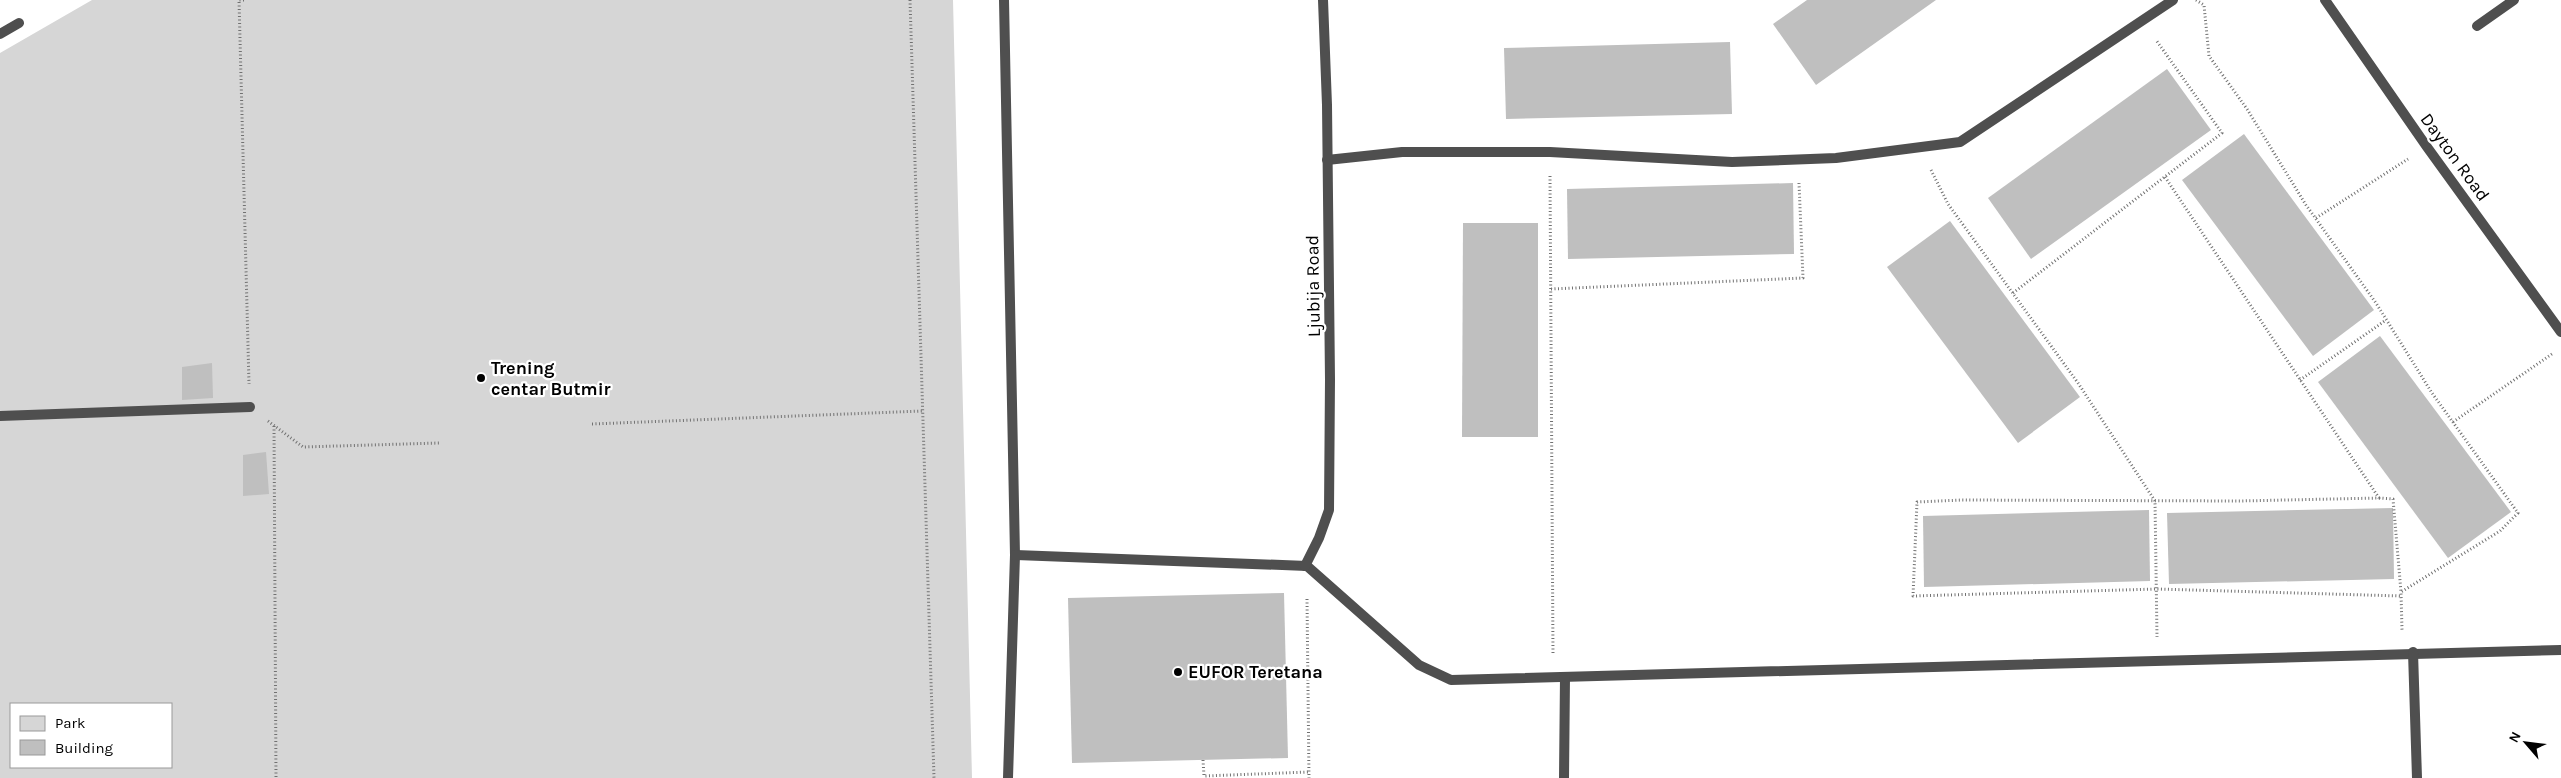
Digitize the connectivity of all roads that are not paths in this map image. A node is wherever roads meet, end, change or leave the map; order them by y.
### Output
1 (1004, 0) edge
2 (1323, 0) edge
3 (2173, 0) edge
4 (2325, 0) edge
5 (2514, 0) edge
6 (18, 23) dead end
7 (2477, 26) dead end
8 (0, 34) edge
9 (1327, 160) junction
10 (2561, 332) edge
11 (250, 408) road end
12 (0, 416) edge
13 (1015, 555) junction
14 (1306, 566) junction
15 (2561, 650) edge
16 (2413, 652) junction
17 (1565, 676) junction
18 (1008, 778) edge
19 (1564, 778) edge
20 (2417, 778) edge

1 - 13 lane
2 - 9 lane, Ljubija Road
3 - 9 lane
4 - 10 lane, Dayton Road
5 - 7 lane
6 - 8 lane
9 - 14 lane, Ljubija Road
11 - 12 lane
13 - 14 lane
13 - 18 lane
14 - 17 lane
15 - 16 lane
16 - 17 lane
16 - 20 lane
17 - 19 lane

